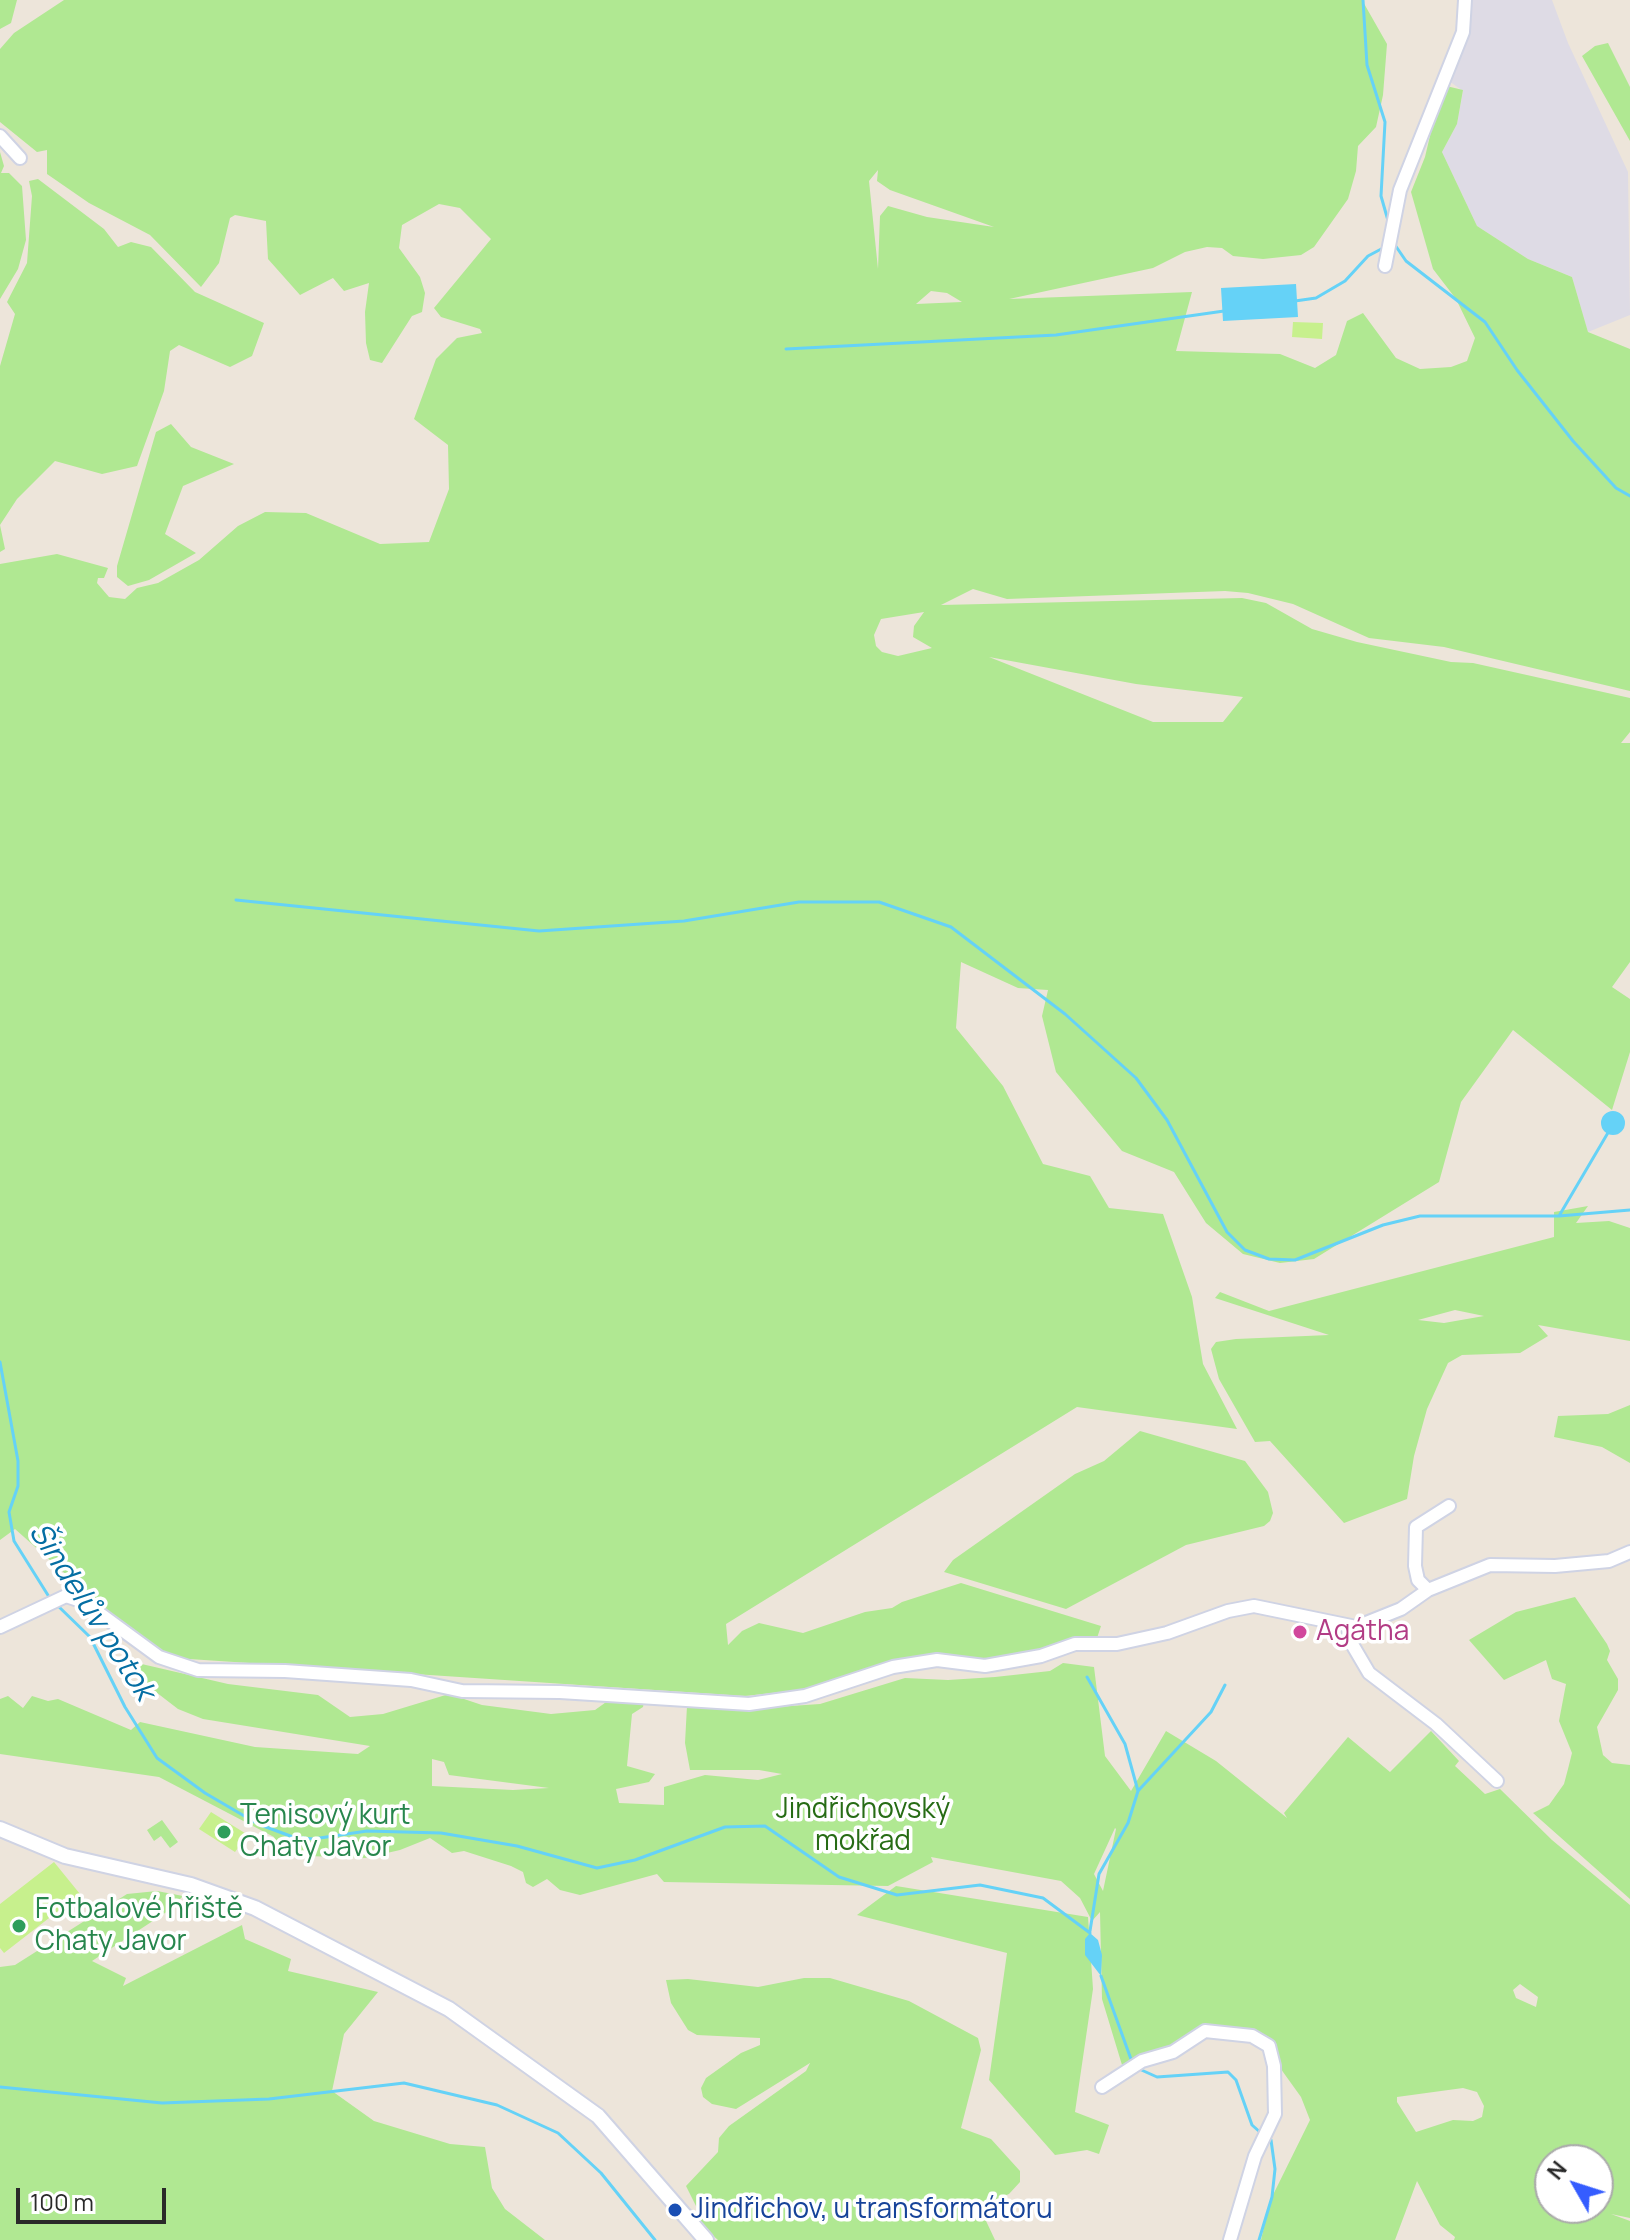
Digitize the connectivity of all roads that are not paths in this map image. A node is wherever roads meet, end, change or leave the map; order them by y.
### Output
1 (1465, 0) edge
2 (0, 136) edge
3 (20, 158) dead end
4 (1385, 266) dead end
5 (1449, 1506) dead end
6 (1630, 1552) edge
7 (1428, 1590) junction
8 (0, 1627) edge
9 (1348, 1627) junction
10 (1497, 1781) dead end
11 (0, 1829) edge
12 (1102, 2087) dead end
13 (706, 2240) edge
14 (1230, 2240) edge

1 - 4 street
2 - 3 street
5 - 7 street
6 - 7 street
7 - 9 street
8 - 9 street
9 - 10 street
11 - 13 street
12 - 14 street

